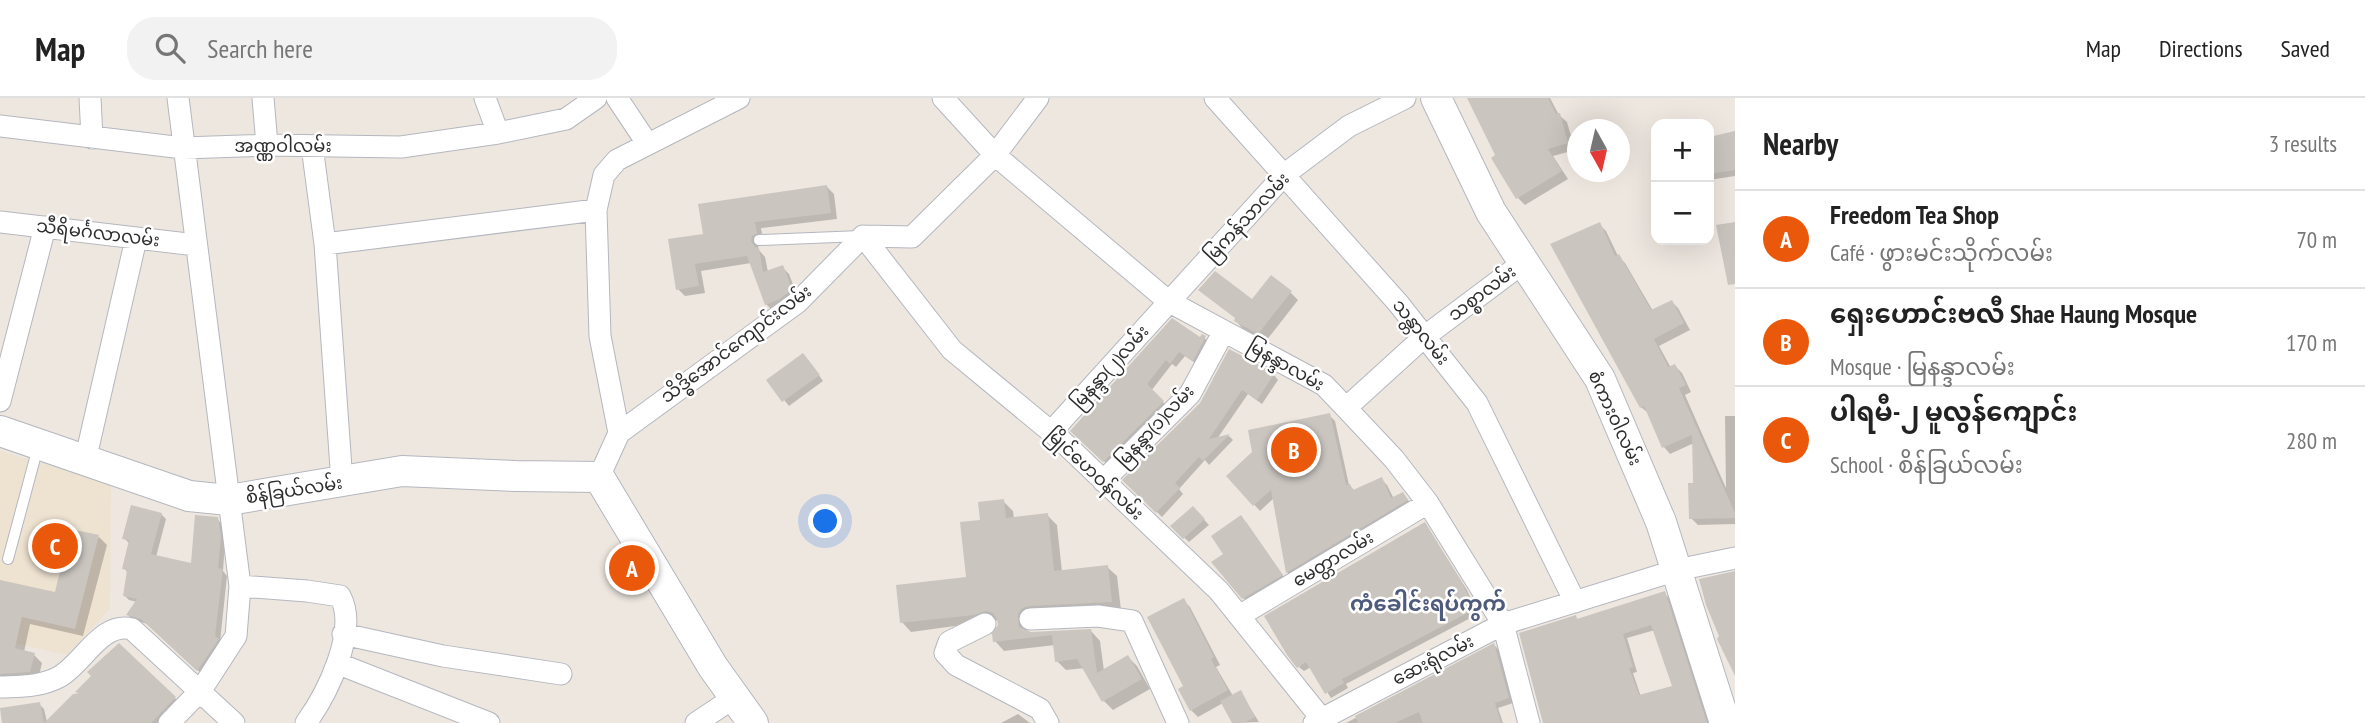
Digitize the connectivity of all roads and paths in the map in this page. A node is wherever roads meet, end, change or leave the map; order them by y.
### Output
1 (89, 98) edge
2 (178, 98) edge
3 (263, 98) edge
4 (485, 98) edge
5 (596, 98) edge
6 (617, 98) edge
7 (738, 98) edge
8 (943, 98) edge
9 (1038, 98) edge
10 (1215, 98) edge
11 (1405, 98) edge
12 (1436, 98) edge
13 (0, 125) edge
14 (498, 134) junction
15 (92, 138) junction
16 (647, 143) junction
17 (268, 145) junction
18 (312, 146) junction
19 (183, 148) junction
20 (995, 155) junction
21 (1285, 174) junction
22 (596, 210) junction
23 (0, 222) edge
24 (45, 227) junction
25 (863, 236) junction
26 (136, 239) junction
27 (759, 240) dead end
28 (196, 244) junction
29 (325, 244) junction
30 (1524, 262) junction
31 (1168, 301) junction
32 (1224, 331) junction
33 (1424, 337) junction
34 (0, 401) edge
35 (1346, 408) junction
36 (0, 431) edge
37 (1051, 432) junction
38 (619, 433) junction
39 (39, 445) junction
40 (85, 461) junction
41 (599, 477) junction
42 (1103, 481) junction
43 (342, 482) junction
44 (229, 500) junction
45 (1428, 503) junction
46 (1735, 558) edge
47 (8, 559) dead end
48 (1677, 570) junction
49 (240, 586) junction
50 (1574, 602) junction
51 (1239, 616) junction
52 (1030, 619) dead end
53 (985, 624) dead end
54 (1503, 624) junction
55 (343, 634) junction
56 (339, 664) junction
57 (561, 674) dead end
58 (0, 687) edge
59 (201, 690) junction
60 (735, 697) junction
61 (311, 721) edge
62 (1320, 721) edge
63 (169, 723) edge
64 (234, 723) edge
65 (489, 723) edge
66 (696, 723) edge
67 (753, 723) edge
68 (1048, 723) edge
69 (1178, 723) edge
70 (1529, 723) edge
71 (1725, 723) edge

1 - 15 street
2 - 19 street
3 - 17 street
4 - 14 street
5 - 14 street, အဏ္ဏဝါလမ်း
6 - 16 street
7 - 16 street
8 - 20 street, မြနန္ဒာလမ်း
9 - 20 street
10 - 21 street, သန္တာလမ်း
11 - 21 street, မြကန်သာလမ်း
12 - 30 street, စံကားဝါလမ်း
13 - 15 street, အဏ္ဏဝါလမ်း
14 - 18 street, အဏ္ဏဝါလမ်း
15 - 19 street, အဏ္ဏဝါလမ်း
16 - 22 street
17 - 18 street, အဏ္ဏဝါလမ်း
17 - 19 street, အဏ္ဏဝါလမ်း
18 - 29 street
19 - 28 street
20 - 25 street
20 - 31 street, မြနန္ဒာလမ်း
21 - 31 street, မြကန်သာလမ်း
21 - 33 street, သန္တာလမ်း
22 - 29 street
22 - 38 street
23 - 24 street, သီရိမင်္ဂလာလမ်း
24 - 26 street, သီရိမင်္ဂလာလမ်း
24 - 34 street
25 - 27 lane
25 - 37 street, မြိုင်ဟေဝန်လမ်း
25 - 38 street, သိဒ္ဓိအောင်ကျောင်းလမ်း
26 - 28 street, သီရိမင်္ဂလာလမ်း
26 - 40 street
28 - 44 street
29 - 43 street
30 - 33 street, သစ္စာလမ်း
30 - 48 street, စံကားဝါလမ်း
31 - 32 street, မြနန္ဒာလမ်း
31 - 37 street, မြနန္ဒာ(၂)လမ်း
32 - 35 street, မြနန္ဒာလမ်း
32 - 42 street, မြနန္ဒာ(၁)လမ်း
33 - 35 street, သစ္စာလမ်း
33 - 50 street, သန္တာလမ်း
35 - 45 street, မြနန္ဒာလမ်း
36 - 39 street, စိန်ခြယ်လမ်း
37 - 42 street, မြိုင်ဟေဝန်လမ်း
38 - 41 street, သိဒ္ဓိအောင်ကျောင်းလမ်း
39 - 40 street, စိန်ခြယ်လမ်း
39 - 47 lane
40 - 44 street, စိန်ခြယ်လမ်း
41 - 43 street, စိန်ခြယ်လမ်း
41 - 60 street
42 - 51 street, မြိုင်ဟေဝန်လမ်း
43 - 44 street, စိန်ခြယ်လမ်း
44 - 49 street
45 - 51 street, မေတ္တာလမ်း
45 - 54 street, မြနန္ဒာလမ်း
46 - 48 street, ဆေးရုံလမ်း
48 - 50 street, ဆေးရုံလမ်း
48 - 71 street, စံကားဝါလမ်း
49 - 55 street
49 - 59 street
50 - 54 street, ဆေးရုံလမ်း
51 - 62 street, မြိုင်ဟေဝန်လမ်း
52 - 69 street
53 - 68 street
54 - 62 street, ဆေးရုံလမ်း
54 - 70 street, မြနန္ဒာလမ်း
55 - 56 street
55 - 57 street
56 - 61 street
56 - 65 street
58 - 59 street
59 - 63 street
59 - 64 street
60 - 66 street
60 - 67 street

